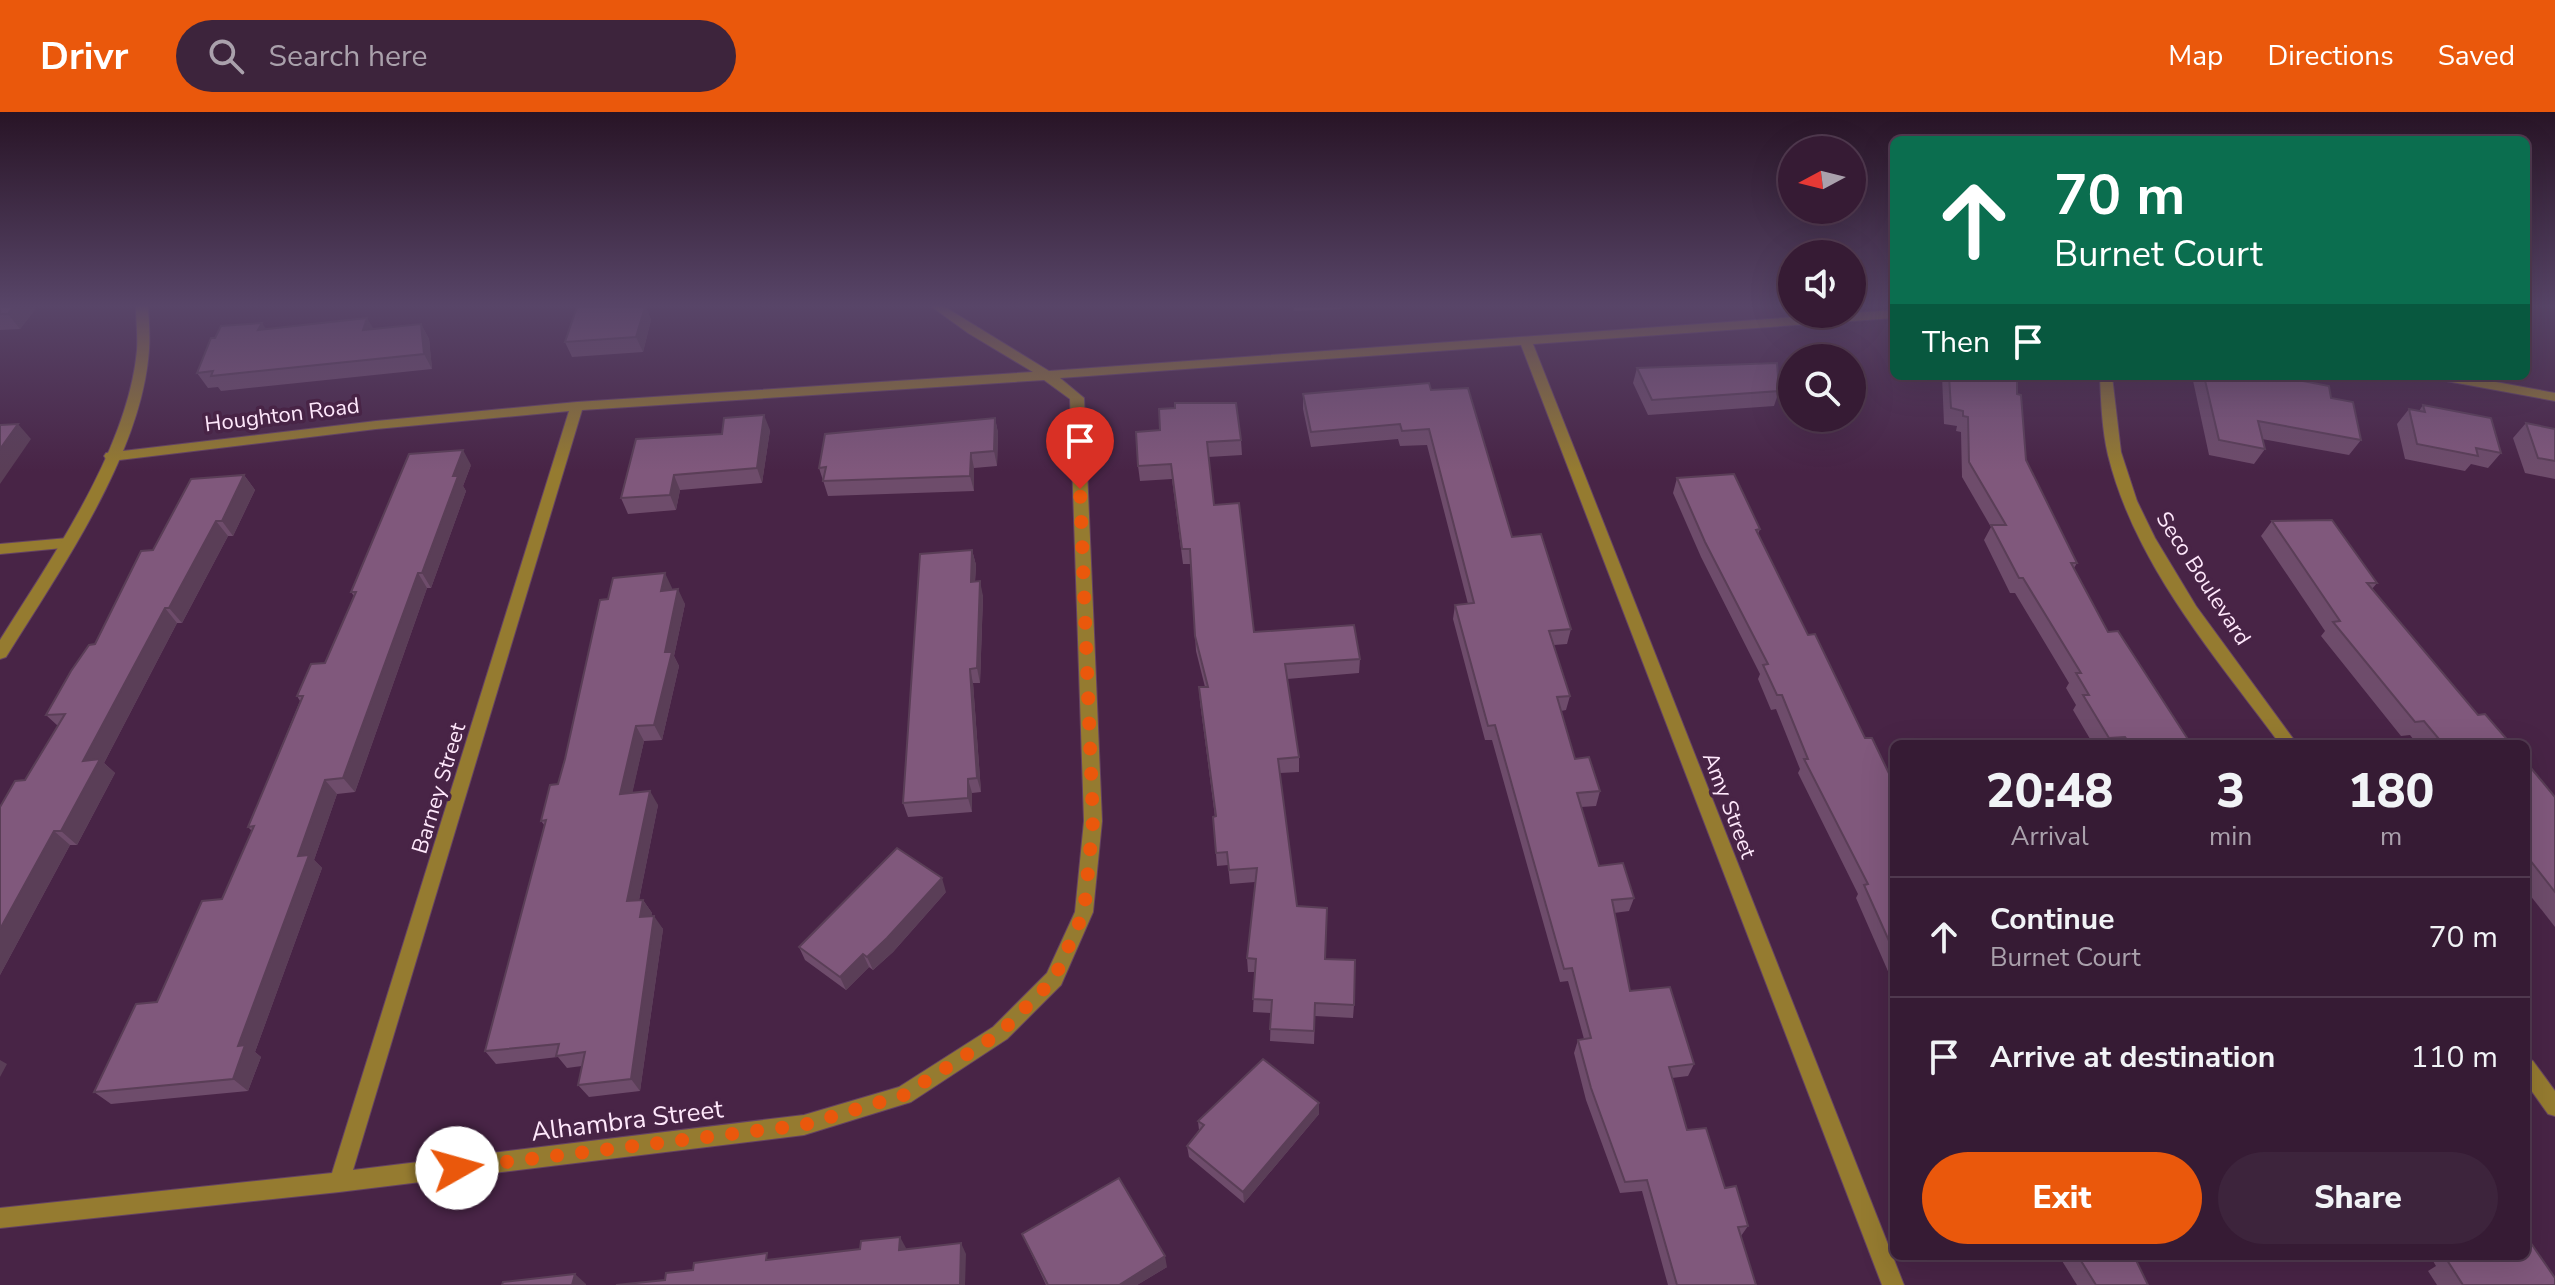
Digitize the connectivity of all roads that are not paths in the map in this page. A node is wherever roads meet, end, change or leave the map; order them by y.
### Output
1 (142, 362) edge
2 (1027, 362) edge
3 (1237, 362) edge
4 (1534, 362) edge
5 (1052, 375) junction
6 (2106, 380) edge
7 (2463, 380) edge
8 (2555, 397) edge
9 (577, 406) junction
10 (111, 456) junction
11 (68, 543) junction
12 (0, 549) edge
13 (0, 653) edge
14 (2286, 740) edge
15 (2530, 1073) edge
16 (2555, 1107) edge
17 (339, 1182) junction
18 (0, 1218) edge
19 (1893, 1285) edge

1 - 10 street
2 - 5 street
3 - 5 street, Houghton Road
4 - 19 street, Amy Street
5 - 9 street, Houghton Road
5 - 17 street, Alhambra Street
6 - 14 street, Seco Boulevard
7 - 8 street
9 - 10 street, Houghton Road
9 - 17 street, Barney Street
10 - 11 street
11 - 12 street
11 - 13 street
15 - 16 street
17 - 18 street, Alhambra Street

